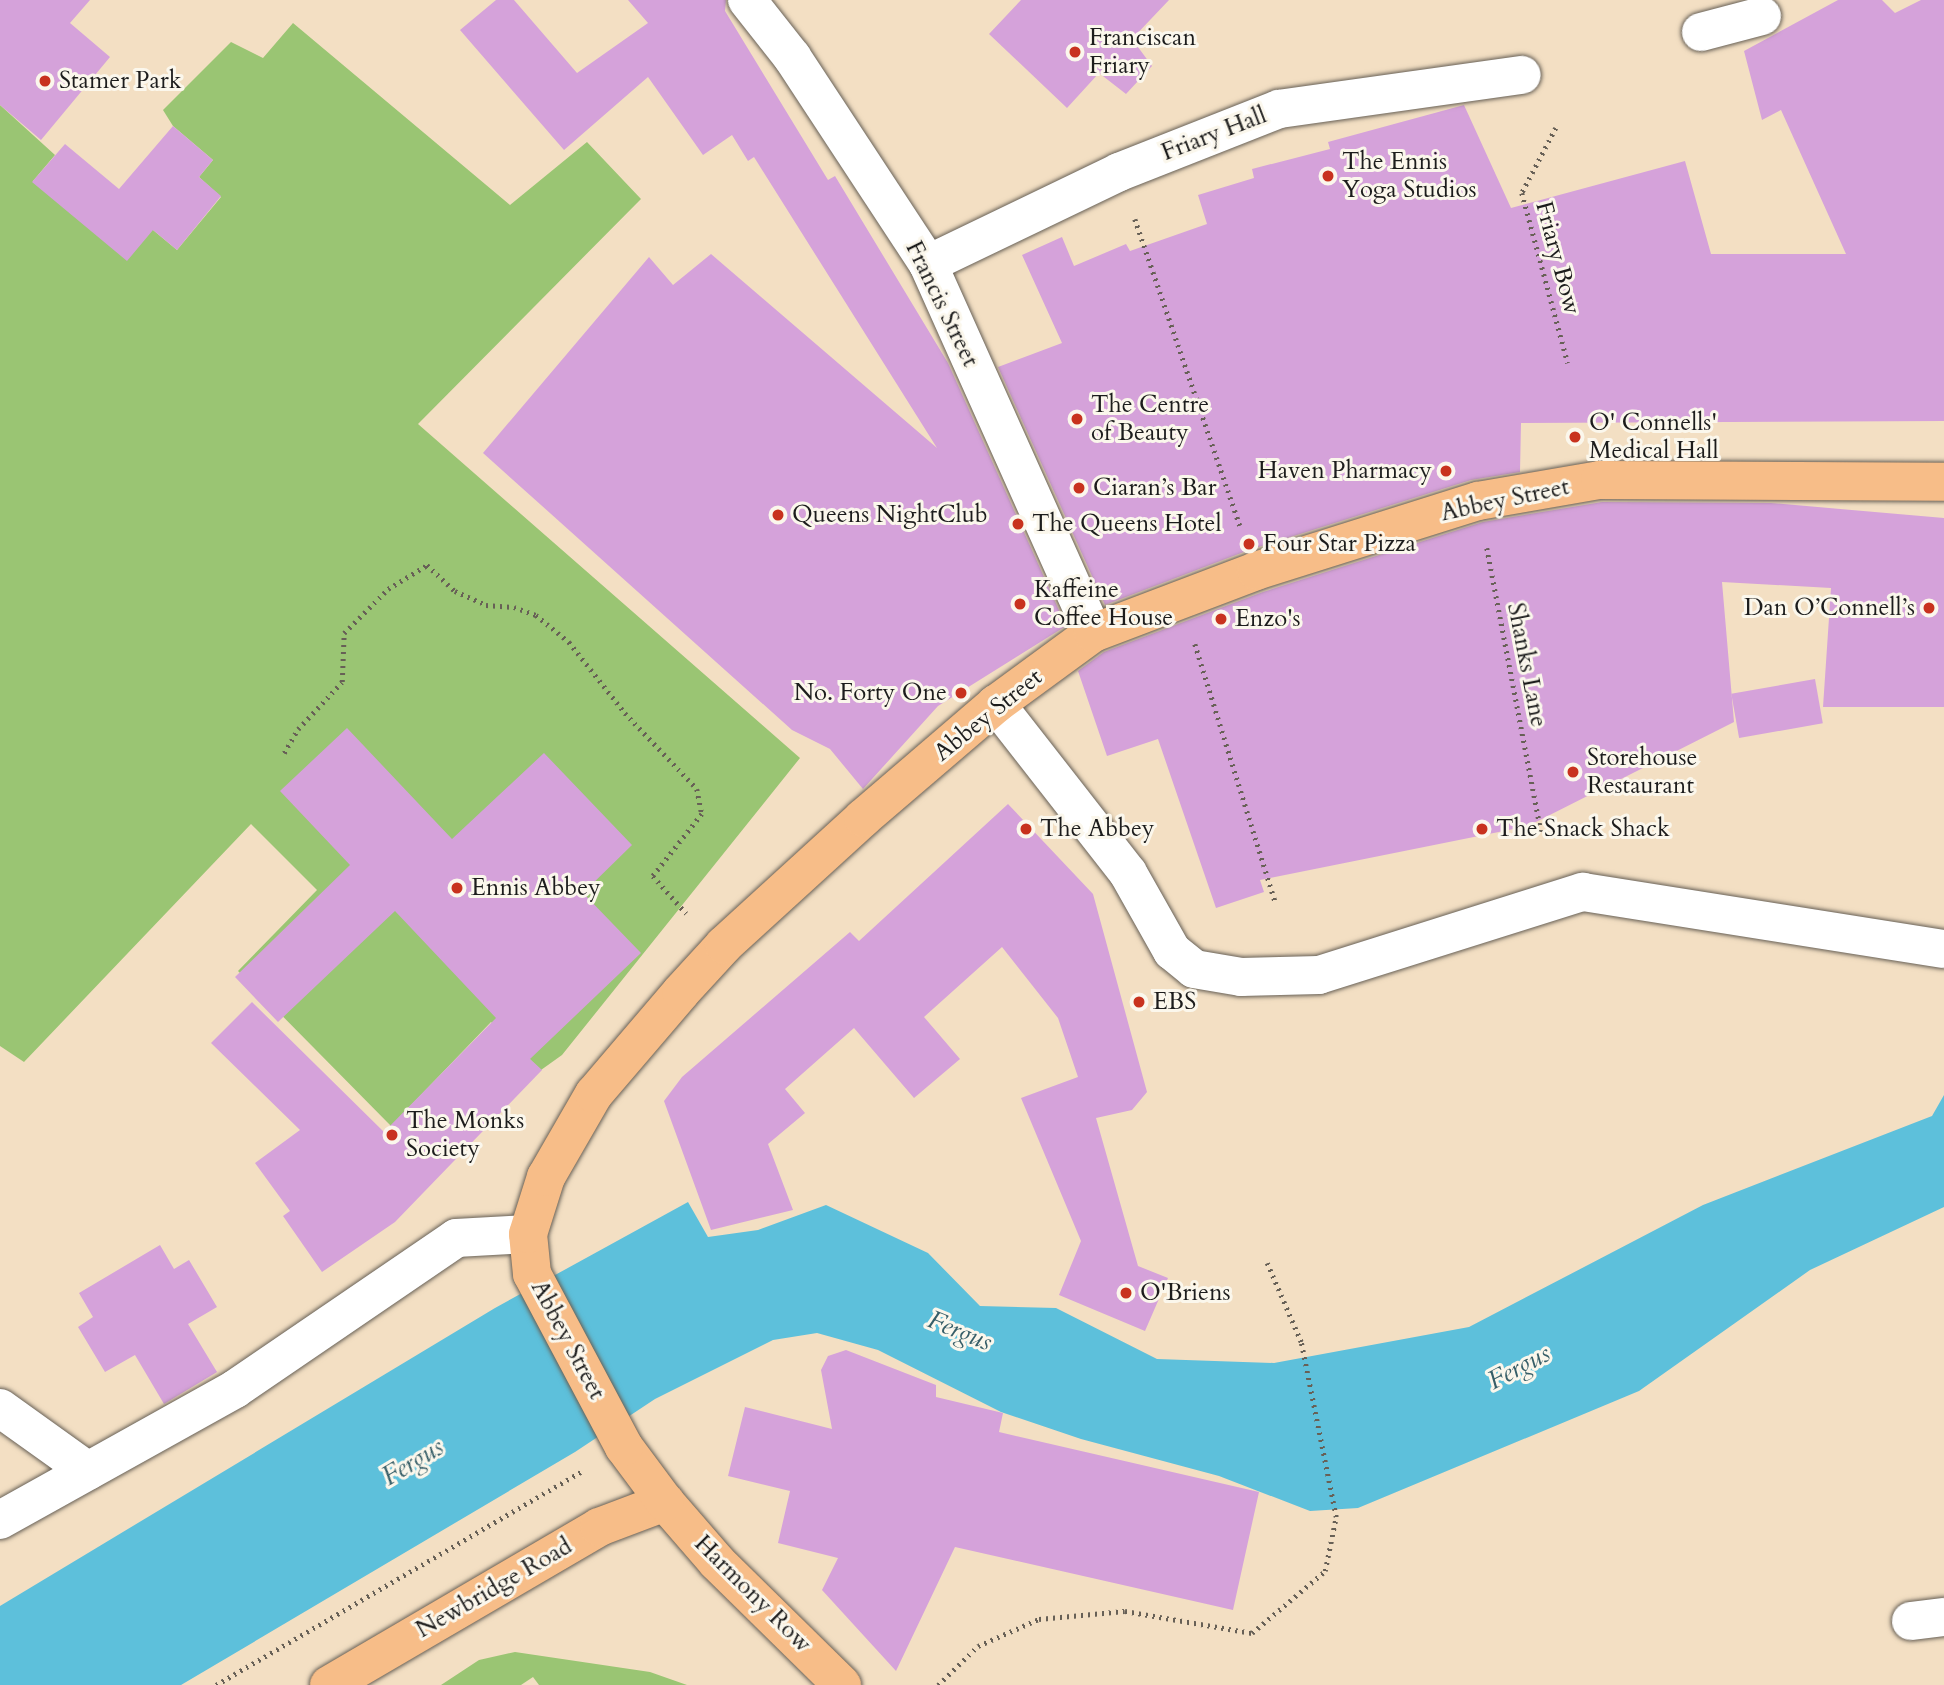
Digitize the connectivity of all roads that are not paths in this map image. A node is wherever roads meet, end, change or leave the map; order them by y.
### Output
1 (747, 0) edge
2 (1762, 16) dead end
3 (1701, 32) dead end
4 (1522, 75) dead end
5 (928, 264) junction
6 (1944, 482) edge
7 (1093, 634) junction
8 (996, 704) junction
9 (1944, 949) edge
10 (528, 1234) junction
11 (0, 1408) edge
12 (88, 1471) junction
13 (665, 1502) junction
14 (0, 1520) edge
15 (329, 1685) edge
16 (842, 1685) edge

1 - 5 street, Francis Street
2 - 3 street
4 - 5 street, Friary Hall
5 - 7 street, Francis Street
6 - 7 main road, Abbey Street
7 - 8 main road, Abbey Street
8 - 9 street
8 - 10 main road, Abbey Street
10 - 12 street
10 - 13 main road, Abbey Street
11 - 12 street
12 - 14 street
13 - 15 main road, Newbridge Road
13 - 16 main road, Harmony Row

